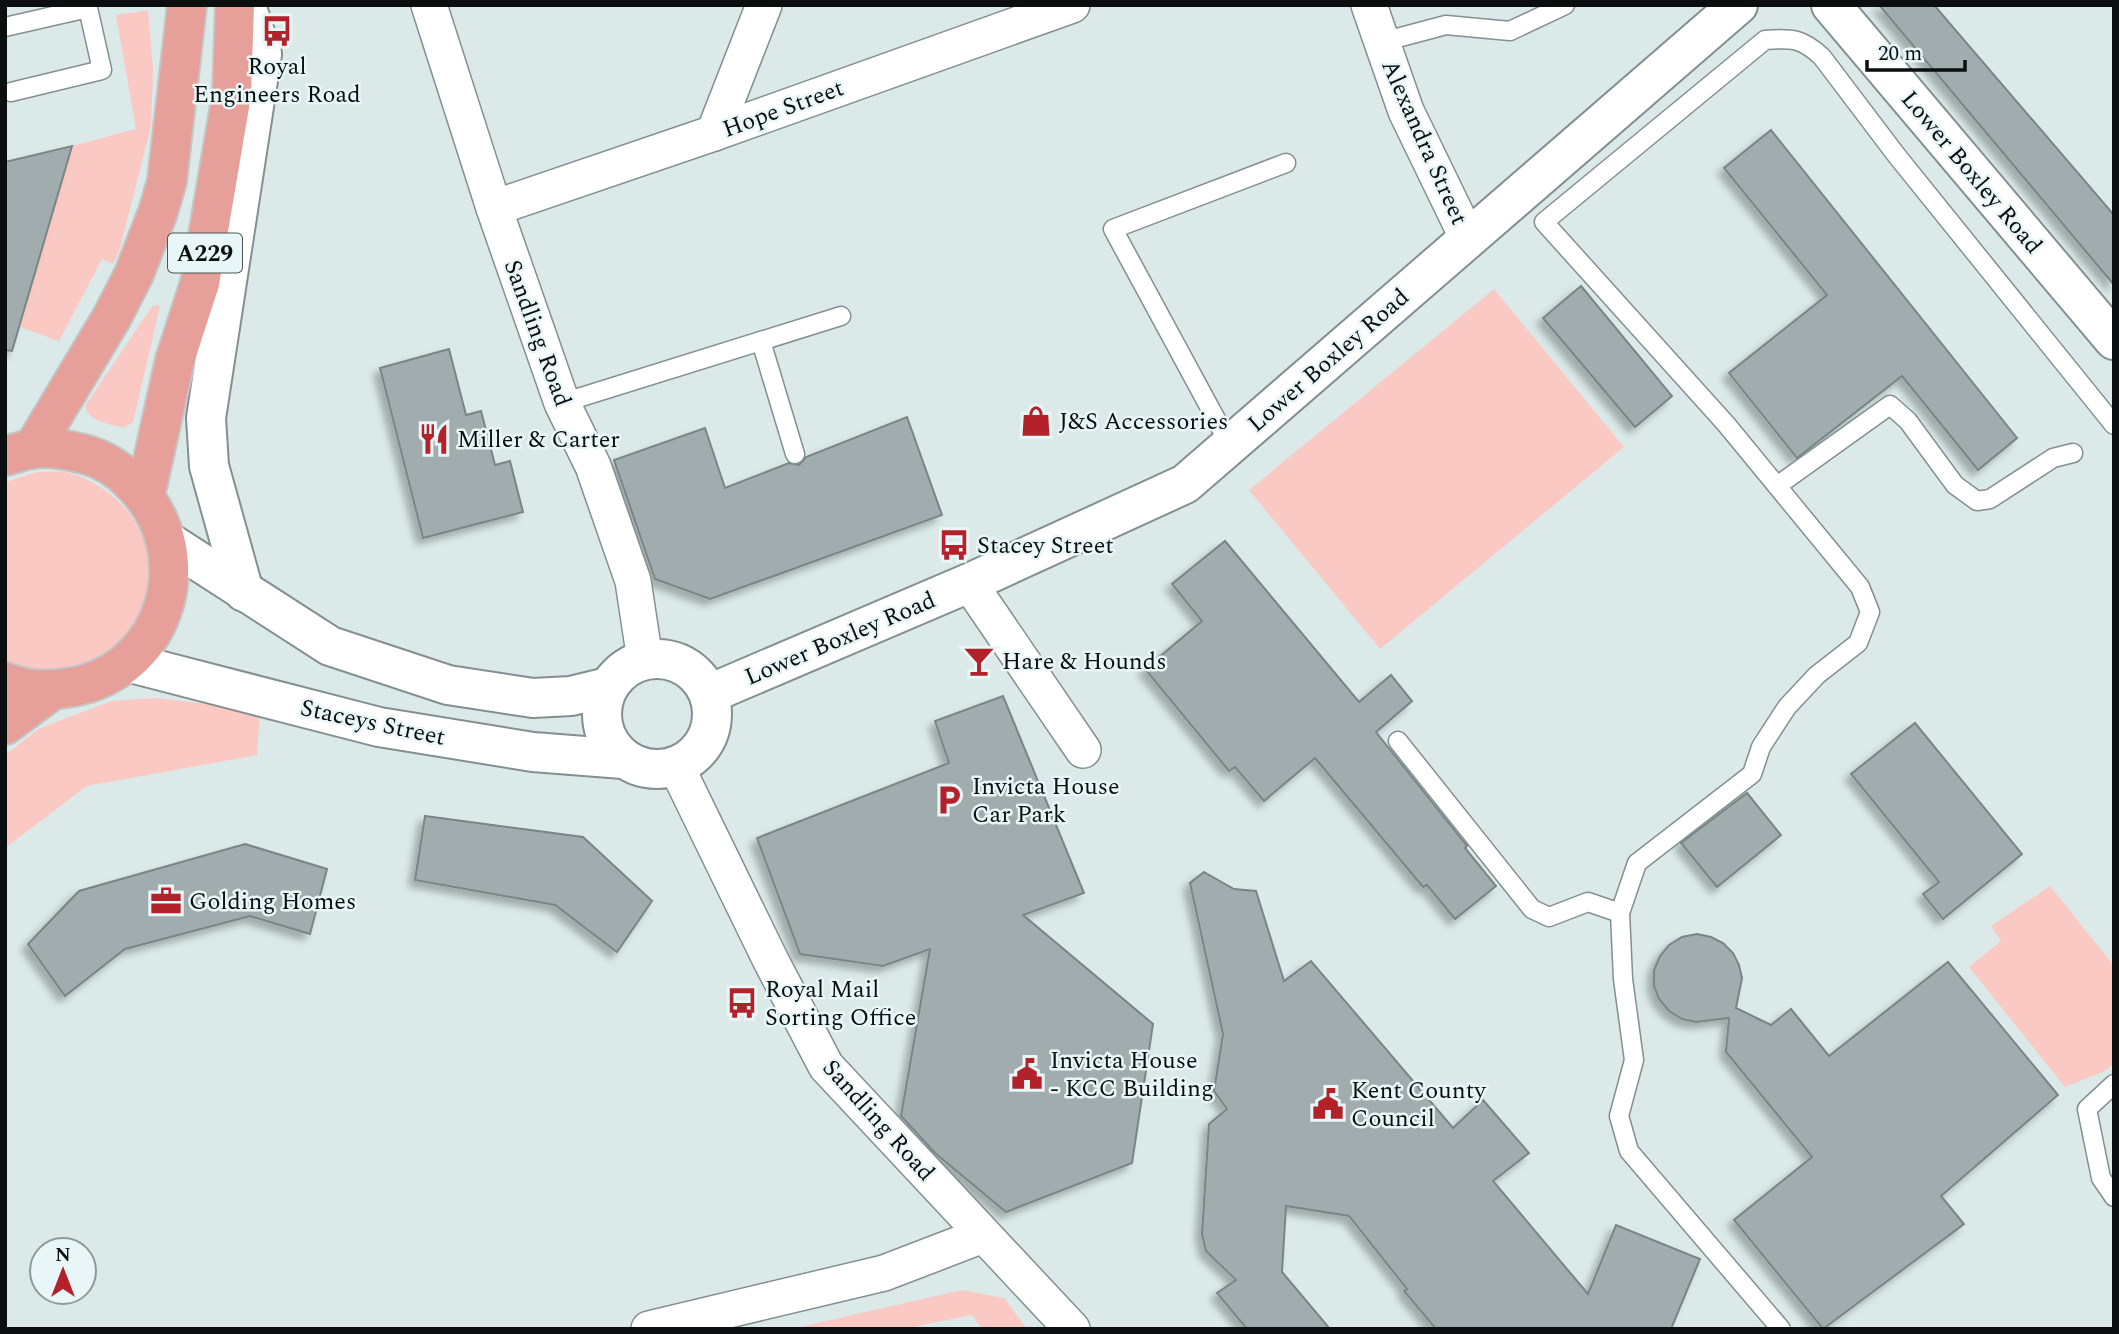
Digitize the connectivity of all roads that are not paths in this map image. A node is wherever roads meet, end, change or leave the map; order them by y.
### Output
1 (187, 5) edge
2 (235, 5) edge
3 (246, 5) edge
4 (429, 5) edge
5 (764, 5) edge
6 (1072, 5) edge
7 (1369, 5) edge
8 (1565, 5) edge
9 (1738, 5) edge
10 (1831, 5) edge
11 (94, 7) edge
12 (5, 27) edge
13 (1382, 41) junction
14 (11, 92) dead end
15 (714, 133) junction
16 (1286, 163) dead end
17 (494, 208) junction
18 (1468, 239) junction
19 (841, 316) dead end
20 (2113, 339) edge
21 (761, 341) junction
22 (562, 403) junction
23 (2114, 425) edge
24 (1230, 445) junction
25 (19, 453) edge
26 (2073, 453) dead end
27 (795, 454) dead end
28 (1777, 486) junction
29 (145, 496) junction
30 (167, 541) junction
31 (969, 583) junction
32 (244, 592) junction
33 (645, 660) junction
34 (127, 662) junction
35 (5, 682) edge
36 (608, 687) junction
37 (51, 691) junction
38 (709, 694) junction
39 (5, 725) edge
40 (1398, 741) dead end
41 (1083, 750) dead end
42 (623, 760) junction
43 (676, 766) junction
44 (1620, 913) junction
45 (2114, 1084) edge
46 (2114, 1197) edge
47 (983, 1235) junction
48 (649, 1329) edge
49 (1072, 1329) edge
50 (1781, 1329) edge

1 - 25 highway, A229
2 - 29 highway, A229
3 - 32 main road
4 - 17 street, Sandling Road
5 - 15 street
6 - 15 street, Hope Street
7 - 13 street, Alexandra Street
8 - 13 lane
9 - 18 main road, Lower Boxley Road
10 - 20 main road, Lower Boxley Road
11 - 12 lane
11 - 14 lane
13 - 18 street, Alexandra Street
15 - 17 street, Hope Street
16 - 24 lane
17 - 22 street, Sandling Road
18 - 24 main road, Lower Boxley Road
19 - 21 lane
21 - 22 lane
21 - 27 lane
22 - 33 street, Sandling Road
23 - 28 lane
24 - 31 main road, Lower Boxley Road
25 - 29 highway
26 - 28 lane
28 - 44 lane
29 - 30 highway
30 - 32 main road
30 - 34 highway
31 - 38 main road, Lower Boxley Road
31 - 41 street
32 - 36 main road
33 - 36 main road
33 - 38 main road
34 - 37 highway
34 - 42 main road, Staceys Street
35 - 37 highway
36 - 42 main road
37 - 39 highway
38 - 43 main road
40 - 44 lane
42 - 43 main road
43 - 47 street, Sandling Road
44 - 50 lane
45 - 46 lane
47 - 48 street
47 - 49 street, Sandling Road

